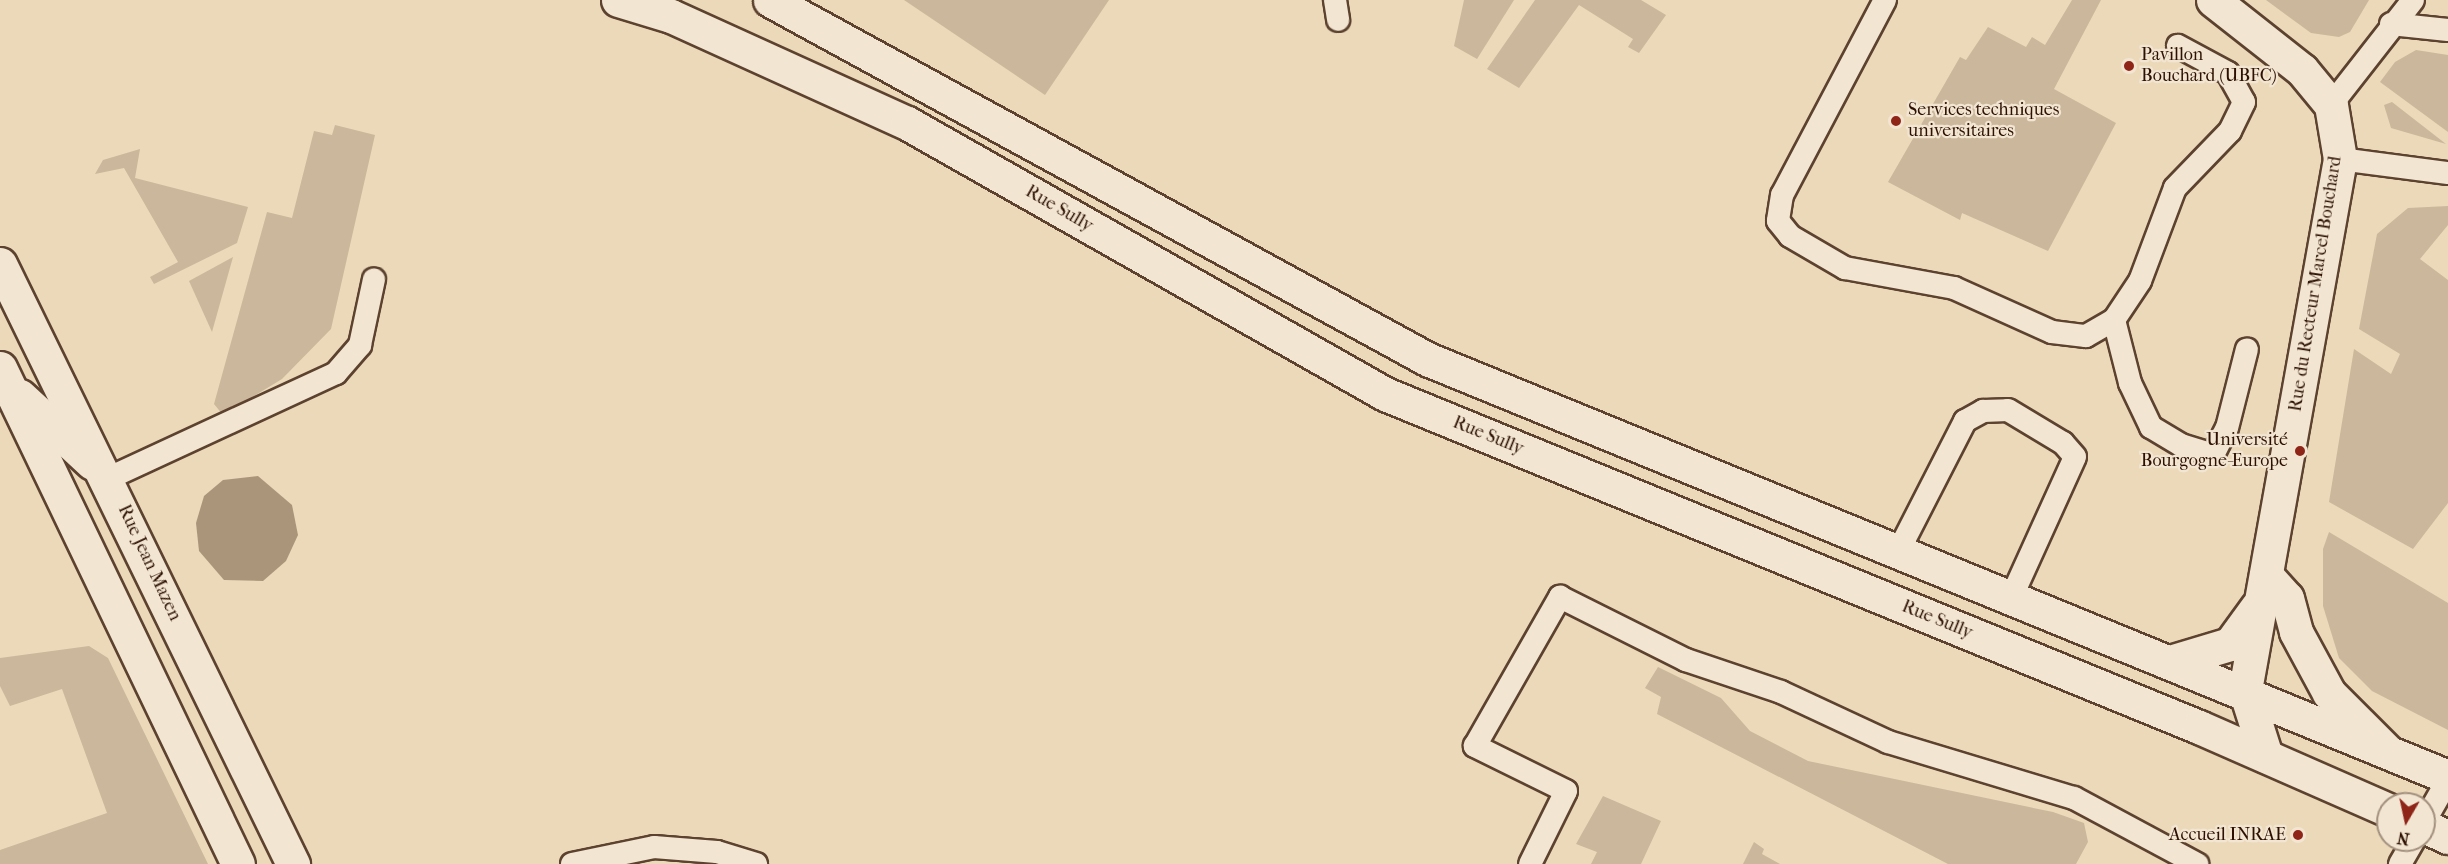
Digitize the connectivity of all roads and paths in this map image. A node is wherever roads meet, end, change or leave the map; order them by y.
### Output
1 (618, 0) edge
2 (770, 0) edge
3 (1885, 0) edge
4 (2213, 0) edge
5 (2413, 0) edge
6 (2391, 24) junction
7 (2448, 30) edge
8 (2178, 46) dead end
9 (2331, 105) junction
10 (2340, 159) junction
11 (2448, 173) edge
12 (0, 264) edge
13 (374, 279) dead end
14 (2114, 320) junction
15 (2247, 349) dead end
16 (4, 376) edge
17 (109, 478) junction
18 (1899, 550) junction
19 (2264, 587) junction
20 (2012, 596) junction
21 (2173, 661) junction
22 (2245, 690) junction
23 (2387, 751) junction
24 (2266, 756) junction
25 (2448, 779) edge
26 (2436, 802) edge
27 (2376, 805) edge
28 (238, 864) edge
29 (293, 864) edge
30 (572, 864) edge
31 (756, 864) edge
32 (1530, 864) edge
33 (2197, 864) edge

1 - 24 main road, Rue Sully
2 - 18 main road
3 - 14 lane
4 - 9 main road
5 - 6 lane
6 - 7 lane
6 - 9 lane
8 - 14 lane
9 - 10 main road, Rue du Recteur Marcel Bouchard
10 - 11 lane
10 - 19 main road, Rue du Recteur Marcel Bouchard
12 - 17 main road, Rue Jean Mazen
13 - 17 lane
14 - 15 lane
16 - 17 main road
16 - 28 main road
17 - 29 main road, Rue Jean Mazen
18 - 20 main road
18 - 20 lane
19 - 21 main road
19 - 22 main road, Rue du Recteur Marcel Bouchard
19 - 23 main road
20 - 21 main road
21 - 22 main road
22 - 23 main road
22 - 24 main road
23 - 25 main road
24 - 27 main road, Rue Sully
25 - 26 lane
30 - 31 lane
32 - 33 lane

